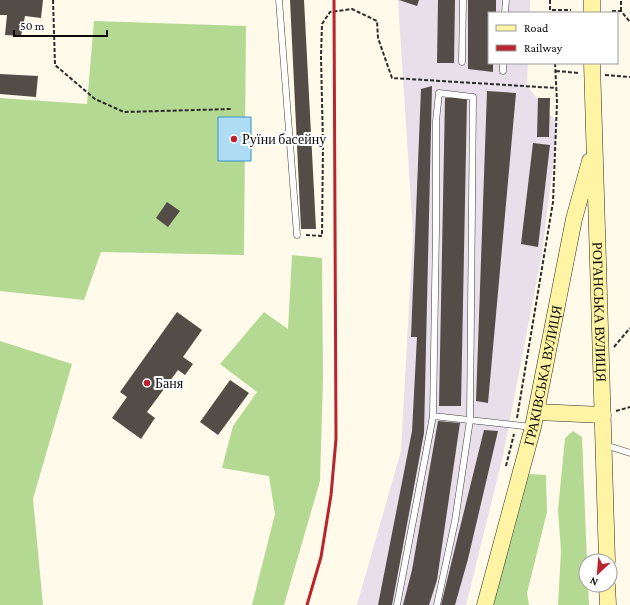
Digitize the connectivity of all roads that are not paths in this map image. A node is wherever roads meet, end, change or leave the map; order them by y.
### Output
1 (279, 0) edge
2 (463, 0) edge
3 (506, 0) edge
4 (592, 0) edge
5 (505, 12) edge
6 (592, 12) edge
7 (462, 62) dead end
8 (503, 64) edge
9 (592, 64) edge
10 (503, 71) dead end
11 (594, 144) junction
12 (297, 234) road end
13 (603, 415) junction
14 (433, 416) junction
15 (470, 420) junction
16 (535, 420) junction
17 (604, 444) junction
18 (630, 453) edge
19 (607, 553) edge
20 (607, 593) edge
21 (397, 605) edge
22 (437, 605) edge
23 (484, 605) edge
24 (608, 605) edge

1 - 12 lane
2 - 7 lane
3 - 5 lane
4 - 6 main road
8 - 10 lane
9 - 11 main road, РОГАНСЬКА ВУЛИЦЯ
11 - 13 main road, РОГАНСЬКА ВУЛИЦЯ
11 - 16 main road, ГРАКІВСЬКА ВУЛИЦЯ
13 - 16 main road
13 - 17 main road, РОГАНСЬКА ВУЛИЦЯ
14 - 15 lane
14 - 15 lane
14 - 21 lane
15 - 16 lane
15 - 22 lane
16 - 23 main road, ГРАКІВСЬКА ВУЛИЦЯ
17 - 18 lane
17 - 19 main road, РОГАНСЬКА ВУЛИЦЯ
20 - 24 main road

